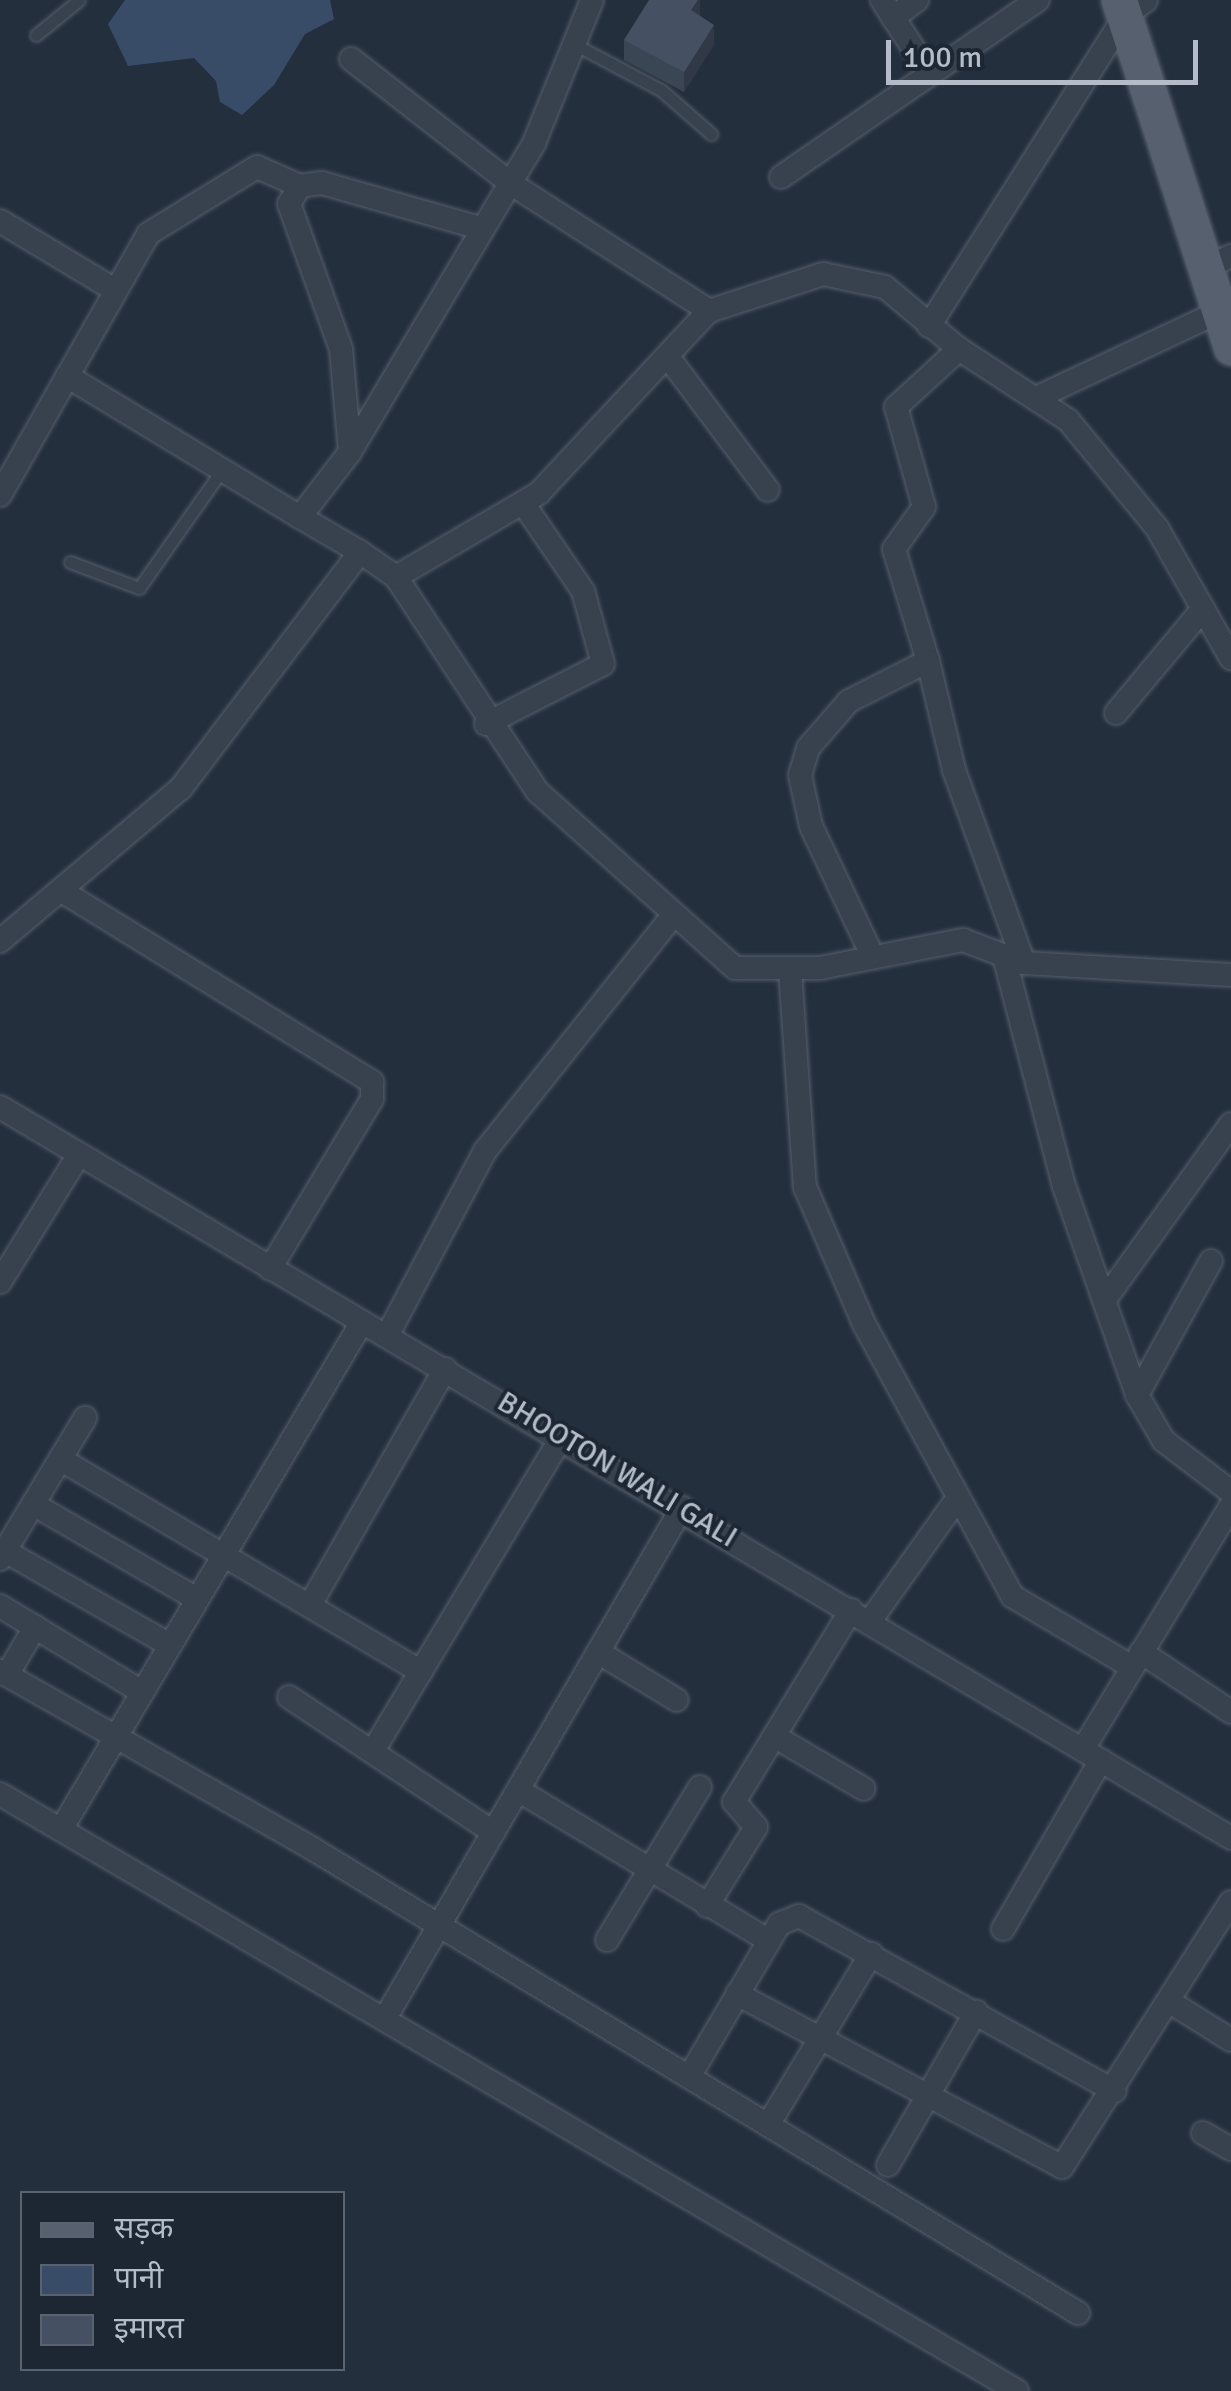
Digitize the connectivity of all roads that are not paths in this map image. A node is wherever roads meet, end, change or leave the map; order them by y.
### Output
1 (79, 0) edge
2 (592, 0) edge
3 (917, 0) edge
4 (1038, 0) edge
5 (1130, 5) edge
6 (888, 9) edge
7 (36, 35) dead end
8 (574, 44) junction
9 (350, 59) dead end
10 (928, 70) junction
11 (711, 134) dead end
12 (781, 177) dead end
13 (510, 183) junction
14 (300, 186) junction
15 (0, 221) edge
16 (483, 229) junction
17 (1218, 262) edge
18 (116, 290) junction
19 (709, 311) junction
20 (1219, 312) junction
21 (929, 326) junction
22 (1231, 347) edge
23 (958, 349) junction
24 (668, 357) junction
25 (67, 376) junction
26 (1038, 397) junction
27 (350, 452) junction
28 (222, 470) junction
29 (768, 490) dead end
30 (0, 495) edge
31 (523, 504) junction
32 (300, 518) junction
33 (360, 552) junction
34 (70, 562) dead end
35 (396, 577) junction
36 (1203, 608) junction
37 (1231, 658) edge
38 (928, 661) junction
39 (1116, 713) dead end
40 (486, 724) junction
41 (65, 893) junction
42 (672, 917) junction
43 (0, 941) edge
44 (872, 955) junction
45 (1014, 959) junction
46 (790, 969) junction
47 (1231, 975) edge
48 (0, 1107) edge
49 (1231, 1124) edge
50 (78, 1156) junction
51 (1211, 1261) dead end
52 (270, 1269) junction
53 (0, 1282) edge
54 (1106, 1298) junction
55 (362, 1322) junction
56 (387, 1336) junction
57 (444, 1369) junction
58 (1136, 1395) junction
59 (84, 1418) dead end
60 (562, 1437) junction
61 (60, 1459) junction
62 (1231, 1492) edge
63 (955, 1502) junction
64 (33, 1504) junction
65 (1231, 1506) edge
66 (682, 1508) junction
67 (224, 1554) junction
68 (2, 1555) edge
69 (198, 1598) junction
70 (310, 1604) junction
71 (0, 1606) edge
72 (860, 1616) junction
73 (35, 1627) junction
74 (170, 1645) junction
75 (598, 1652) junction
76 (1136, 1660) junction
77 (422, 1672) junction
78 (4, 1673) edge
79 (142, 1692) junction
80 (289, 1698) dead end
81 (677, 1700) dead end
82 (1231, 1712) edge
83 (774, 1736) junction
84 (114, 1739) junction
85 (373, 1752) junction
86 (1092, 1755) junction
87 (700, 1787) dead end
88 (864, 1789) dead end
89 (518, 1790) junction
90 (0, 1794) edge
91 (62, 1828) junction
92 (493, 1832) junction
93 (1231, 1838) edge
94 (649, 1871) junction
95 (1231, 1902) edge
96 (707, 1906) junction
97 (438, 1927) junction
98 (1004, 1928) dead end
99 (607, 1940) dead end
100 (769, 1941) junction
101 (871, 1954) junction
102 (737, 1994) junction
103 (1170, 2002) junction
104 (976, 2012) junction
105 (387, 2015) junction
106 (820, 2039) junction
107 (1231, 2040) edge
108 (689, 2077) junction
109 (1115, 2091) junction
110 (927, 2099) junction
111 (768, 2125) junction
112 (1204, 2133) dead end
113 (1231, 2149) edge
114 (888, 2165) dead end
115 (1078, 2314) dead end
116 (1017, 2391) edge

1 - 7 lane
2 - 8 street
3 - 6 street
4 - 10 street
5 - 17 main road
5 - 21 street
6 - 10 street
8 - 11 lane
8 - 13 street
9 - 13 street
10 - 12 street
13 - 16 street
13 - 19 street
14 - 16 street
14 - 18 street
14 - 27 street
15 - 18 street
16 - 27 street
17 - 20 main road
18 - 25 street
19 - 21 street
19 - 24 street
20 - 22 main road
20 - 26 street
21 - 23 street
23 - 26 street
23 - 38 street
24 - 29 street
24 - 31 street
25 - 28 street
25 - 30 street
26 - 36 street
27 - 32 street
28 - 32 street
28 - 34 lane
31 - 35 street
31 - 40 street
32 - 33 street
33 - 35 street
33 - 41 street
35 - 40 street
36 - 37 street
36 - 39 street
38 - 44 street
38 - 45 street
40 - 42 street
41 - 43 street
41 - 52 street
42 - 46 street
42 - 56 street
44 - 45 street
44 - 46 street
45 - 47 street
45 - 54 street
46 - 63 street
48 - 50 street, BHOOTON WALI GALI
49 - 54 street
50 - 52 street, BHOOTON WALI GALI
50 - 53 street
51 - 58 street
52 - 55 street, BHOOTON WALI GALI
54 - 58 street
55 - 56 street, BHOOTON WALI GALI
55 - 67 street
56 - 57 street, BHOOTON WALI GALI
57 - 60 street, BHOOTON WALI GALI
57 - 70 street
58 - 62 street
59 - 61 street
60 - 66 street, BHOOTON WALI GALI
60 - 77 street
61 - 64 street
61 - 67 street
63 - 72 street
63 - 76 street
64 - 68 street
64 - 69 street
65 - 76 street
66 - 72 street, BHOOTON WALI GALI
66 - 75 street
67 - 69 street
67 - 70 street
68 - 74 street
69 - 74 street
70 - 77 street
71 - 73 street
72 - 83 street
72 - 86 street, BHOOTON WALI GALI
73 - 78 street
73 - 79 street
74 - 79 street
75 - 81 street
75 - 89 street
76 - 82 street
76 - 86 street
77 - 85 street
78 - 84 street
79 - 84 street
80 - 85 street
83 - 88 street
83 - 96 street
84 - 91 street
84 - 97 street
85 - 92 street
86 - 93 street, BHOOTON WALI GALI
86 - 98 street
87 - 94 street
89 - 92 street
89 - 94 street
90 - 91 street
91 - 105 street
92 - 97 street
94 - 96 street
94 - 99 street
95 - 103 street
96 - 100 street
97 - 105 street
97 - 108 street
100 - 101 street
100 - 102 street
101 - 104 street
101 - 106 street
102 - 106 street
102 - 108 street
103 - 107 street
103 - 109 street
104 - 109 street
104 - 110 street
105 - 116 street
106 - 110 street
106 - 111 street
108 - 111 street
109 - 110 street
110 - 114 street
111 - 115 street
112 - 113 street

